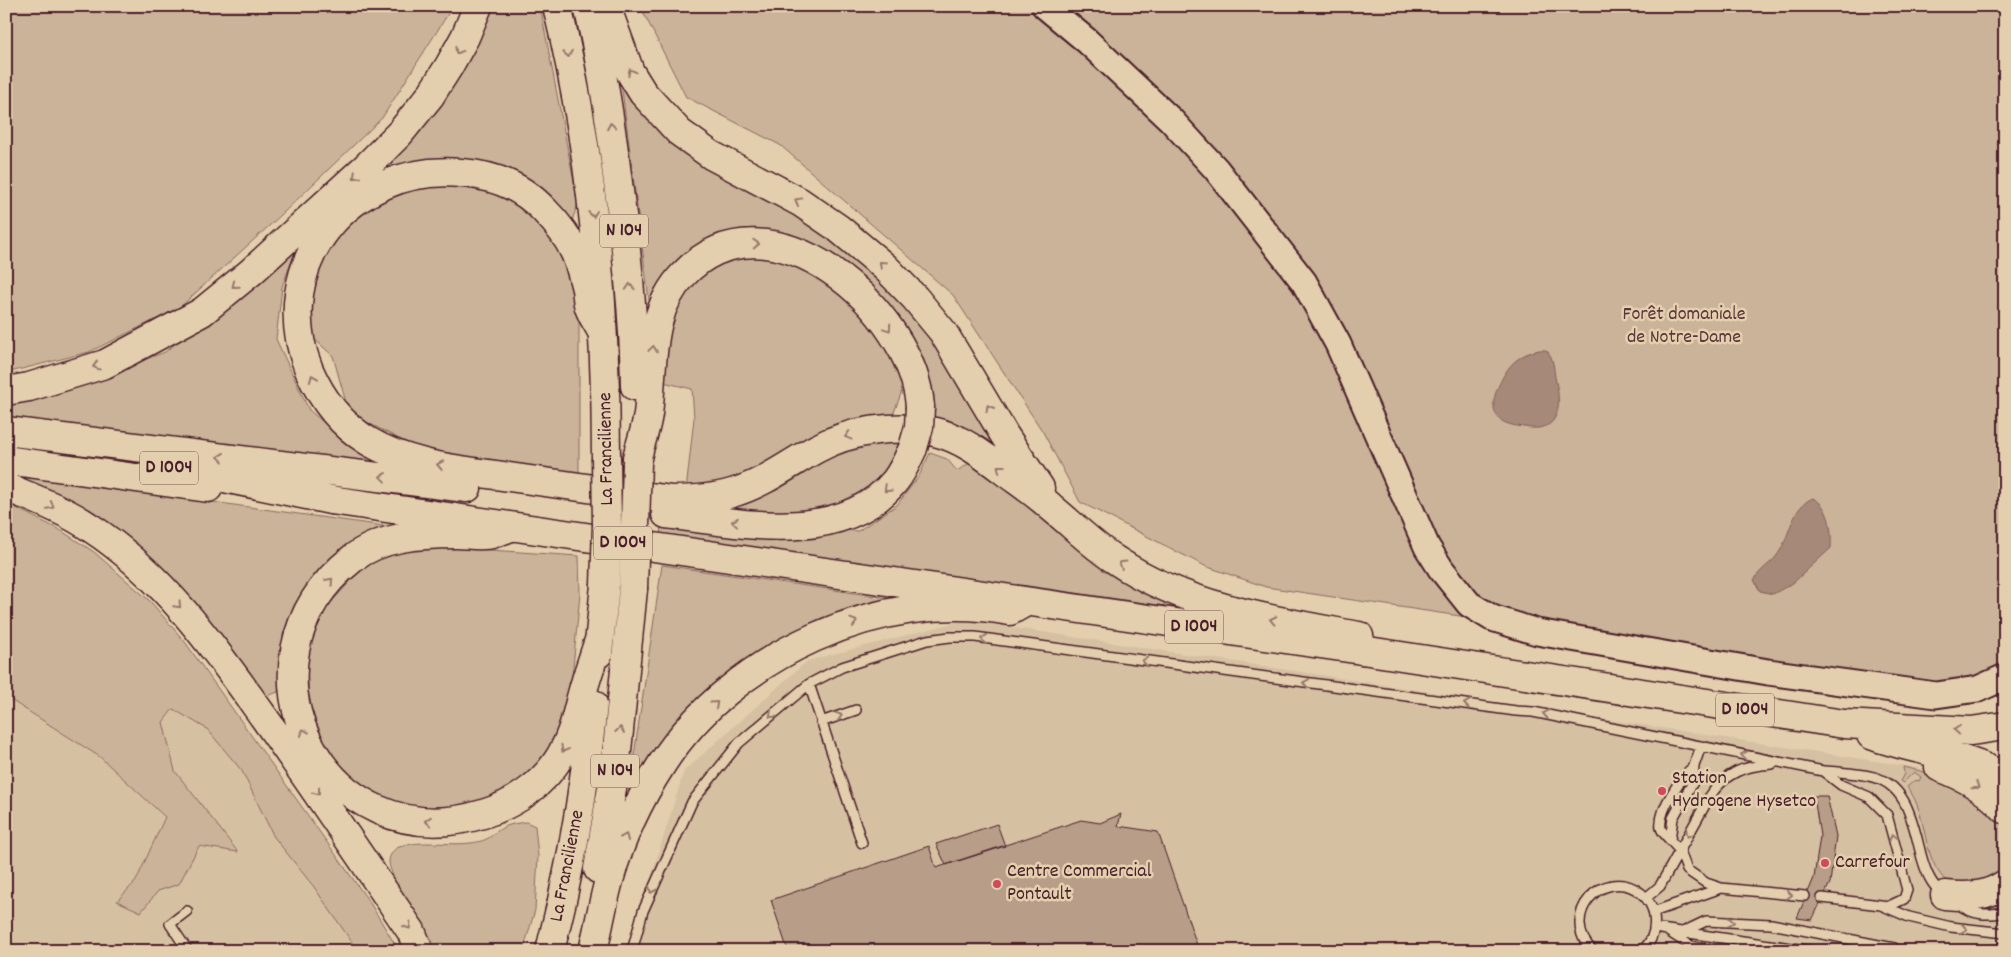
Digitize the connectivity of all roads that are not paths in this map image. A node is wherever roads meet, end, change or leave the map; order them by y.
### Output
1 (478, 6) edge
2 (558, 6) edge
3 (588, 6) edge
4 (606, 6) edge
5 (1045, 6) edge
6 (602, 332) junction
7 (6, 391) edge
8 (6, 431) edge
9 (6, 442) edge
10 (6, 460) edge
11 (637, 461) junction
12 (6, 487) edge
13 (331, 500) junction
14 (1053, 508) junction
15 (511, 527) junction
16 (1026, 602) junction
17 (600, 637) junction
18 (1362, 650) junction
19 (2005, 677) edge
20 (809, 684) junction
21 (856, 710) dead end
22 (822, 722) junction
23 (1844, 724) junction
24 (2005, 726) edge
25 (1701, 746) junction
26 (1905, 746) junction
27 (1792, 765) junction
28 (1823, 771) junction
29 (2005, 778) edge
30 (2005, 810) edge
31 (862, 844) dead end
32 (1680, 851) junction
33 (2005, 884) edge
34 (1721, 888) junction
35 (1945, 895) junction
36 (1805, 896) dead end
37 (1646, 898) junction
38 (1822, 898) dead end
39 (1886, 907) junction
40 (187, 911) dead end
41 (1654, 912) junction
42 (2005, 912) edge
43 (1659, 928) junction
44 (1685, 931) junction
45 (2005, 933) edge
46 (2005, 946) edge
47 (188, 951) edge
48 (419, 951) edge
49 (550, 951) edge
50 (581, 951) edge
51 (593, 951) edge
52 (632, 951) edge
53 (1593, 951) edge
54 (1642, 951) edge
55 (1714, 951) edge
56 (1812, 951) edge
57 (1897, 951) edge
58 (1996, 951) edge

1 -> 7 main road
2 -> 6 main road, La Francilienne / N 104
11 -> 3 main road, La Francilienne / N 104
14 -> 4 main road
5 - 19 street
14 -> 6 main road
6 - 17 main road, La Francilienne / N 104, bridge
11 -> 8 main road, bridge
9 - 13 main road, D 1004
10 - 13 main road, D 1004
50 -> 11 main road, La Francilienne / N 104, bridge
12 -> 48 main road
13 - 15 main road, D 1004
18 -> 14 main road
15 - 16 main road, D 1004
17 -> 15 main road
16 - 18 main road, D 1004
51 -> 16 main road
17 - 49 main road, La Francilienne / N 104
18 - 23 main road, D 1004
20 - 22 lane
25 -> 20 lane
20 -> 52 lane
22 -> 21 lane
22 - 31 lane
24 -> 23 main road, D 1004
23 - 26 main road, D 1004
27 -> 25 lane
25 - 32 lane
26 - 29 main road, D 1004
26 -> 30 main road
27 - 28 lane
27 -> 32 lane
28 - 35 lane
39 -> 28 lane
32 - 34 lane
32 - 37 lane
33 - 35 main road
34 -> 36 lane
34 - 41 lane
35 - 42 lane
37 - 41 lane
37 - 53 lane
38 - 39 lane
39 -> 45 lane
40 - 47 lane
41 - 43 lane
43 - 44 lane
43 - 54 lane
43 - 55 lane
44 - 56 lane
44 -> 57 lane
46 - 58 lane

